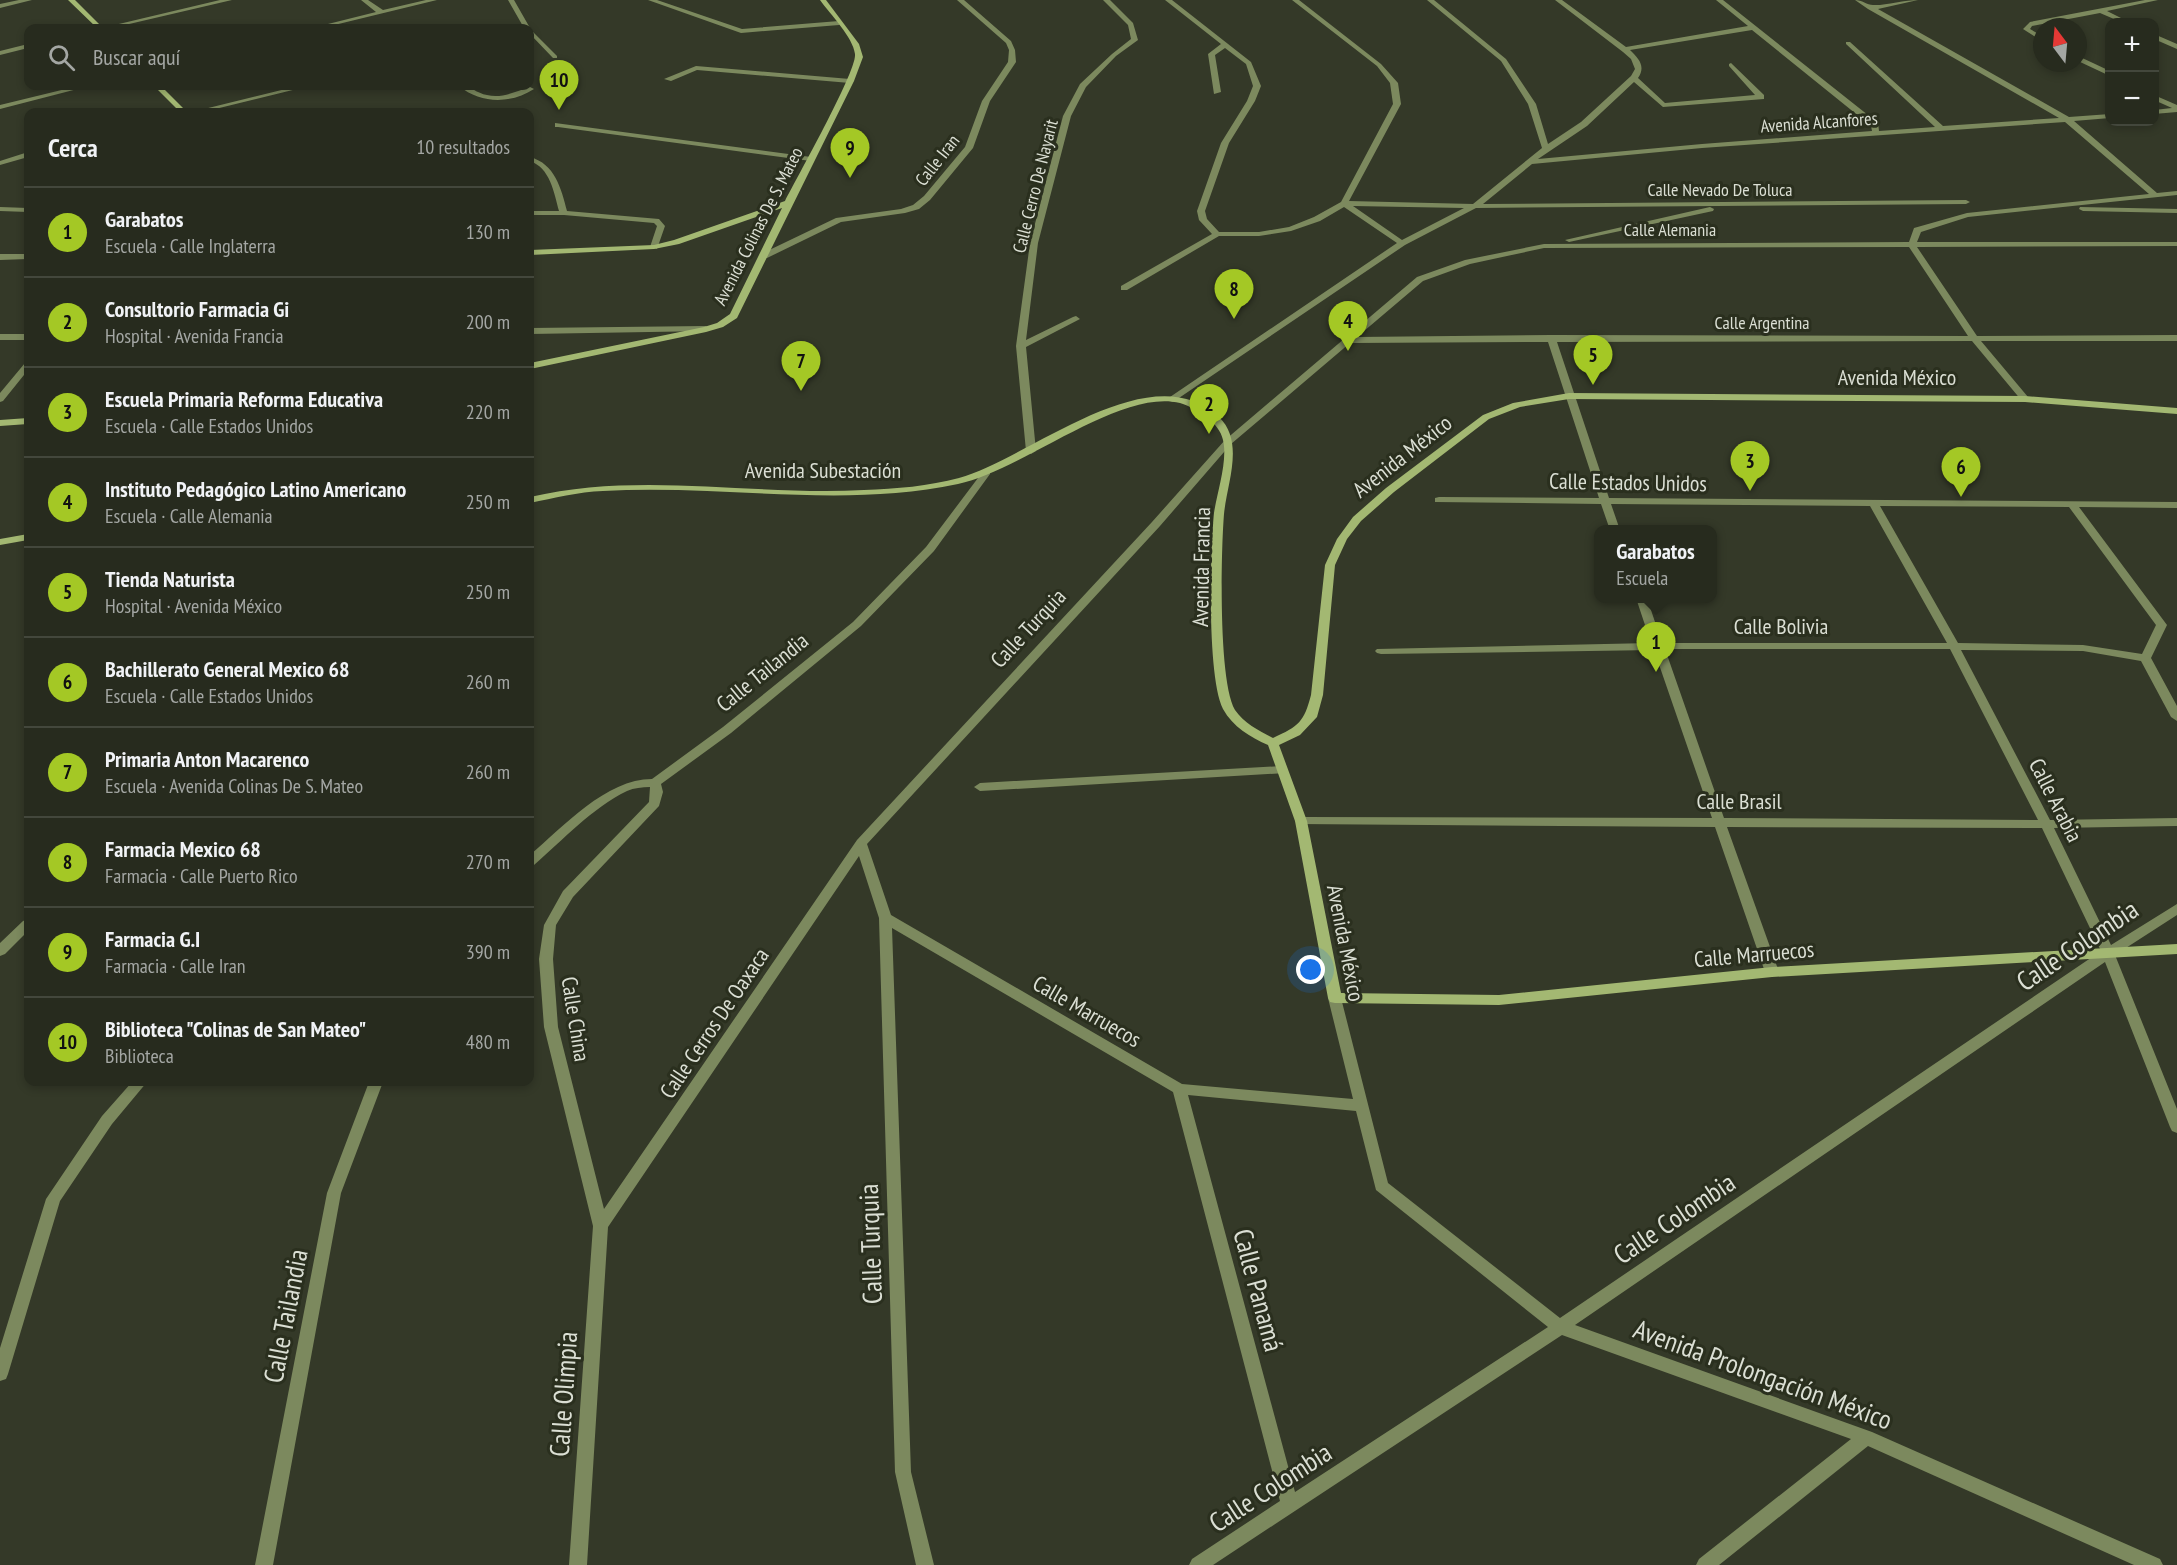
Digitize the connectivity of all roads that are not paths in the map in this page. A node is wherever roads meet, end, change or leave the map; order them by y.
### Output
1 (29, 0) edge
2 (72, 0) edge
3 (229, 0) edge
4 (364, 0) edge
5 (435, 0) edge
6 (511, 0) edge
7 (651, 0) edge
8 (823, 0) edge
9 (960, 0) edge
10 (1106, 0) edge
11 (1168, 0) edge
12 (1295, 0) edge
13 (1430, 0) edge
14 (1558, 0) edge
15 (1719, 0) edge
16 (1858, 0) edge
17 (1915, 0) edge
18 (2155, 0) edge
19 (0, 6) edge
20 (1870, 8) junction
21 (381, 12) junction
22 (2103, 12) junction
23 (2066, 18) edge
24 (2117, 18) edge
25 (839, 23) junction
26 (96, 24) edge
27 (123, 24) edge
28 (332, 24) edge
29 (525, 24) edge
30 (2033, 24) edge
31 (1755, 27) junction
32 (2033, 33) edge
33 (534, 36) edge
34 (2159, 38) edge
35 (1848, 44) dead end
36 (1224, 45) junction
37 (24, 47) edge
38 (2177, 47) edge
39 (1626, 49) junction
40 (0, 53) edge
41 (555, 57) dead end
42 (2087, 63) edge
43 (1731, 65) dead end
44 (2105, 72) edge
45 (1634, 78) junction
46 (668, 79) dead end
47 (850, 81) junction
48 (69, 90) edge
49 (162, 90) edge
50 (288, 90) edge
51 (469, 90) edge
52 (528, 90) edge
53 (1217, 92) dead end
54 (2159, 100) edge
55 (0, 107) edge
56 (180, 108) edge
57 (213, 108) edge
58 (2177, 109) edge
59 (2159, 111) edge
60 (2105, 116) edge
61 (2067, 119) junction
62 (558, 125) dead end
63 (1942, 129) junction
64 (1875, 133) junction
65 (1546, 149) junction
66 (24, 156) edge
67 (811, 159) junction
68 (534, 160) edge
69 (0, 162) edge
70 (1531, 162) junction
71 (2177, 193) edge
72 (2155, 195) junction
73 (1966, 202) dead end
74 (788, 203) junction
75 (1344, 203) junction
76 (1733, 204) junction
77 (1475, 206) junction
78 (2028, 207) junction
79 (0, 210) edge
80 (24, 210) edge
81 (2177, 211) edge
82 (534, 213) edge
83 (564, 213) junction
84 (1217, 234) junction
85 (1402, 243) junction
86 (2177, 244) edge
87 (1544, 246) junction
88 (1912, 246) junction
89 (654, 247) junction
90 (534, 252) edge
91 (0, 256) edge
92 (764, 256) junction
93 (24, 257) edge
94 (1124, 288) dead end
95 (1076, 319) dead end
96 (706, 329) junction
97 (534, 331) edge
98 (0, 337) edge
99 (24, 337) edge
100 (1551, 338) junction
101 (1974, 338) junction
102 (2177, 338) edge
103 (1346, 340) junction
104 (1021, 346) junction
105 (534, 365) edge
106 (24, 370) edge
107 (1569, 396) junction
108 (0, 399) edge
109 (1173, 399) junction
110 (2025, 399) junction
111 (2173, 410) edge
112 (2177, 418) edge
113 (24, 421) edge
114 (0, 423) edge
115 (1228, 442) junction
116 (1031, 451) junction
117 (987, 472) junction
118 (534, 499) edge
119 (1439, 500) dead end
120 (1604, 501) junction
121 (1874, 504) junction
122 (2072, 505) junction
123 (2177, 506) edge
124 (1612, 525) edge
125 (24, 538) edge
126 (0, 542) edge
127 (1643, 603) edge
128 (1658, 646) junction
129 (1954, 646) junction
130 (1381, 651) dead end
131 (2145, 658) junction
132 (2177, 717) edge
133 (1273, 743) junction
134 (1282, 770) junction
135 (655, 783) junction
136 (980, 787) dead end
137 (1301, 821) junction
138 (1719, 822) junction
139 (2177, 822) edge
140 (2046, 824) junction
141 (861, 843) junction
142 (534, 859) edge
143 (2177, 909) edge
144 (885, 918) junction
145 (24, 928) edge
146 (2177, 949) edge
147 (0, 951) edge
148 (2108, 953) junction
149 (1772, 972) junction
150 (1335, 998) junction
151 (137, 1086) edge
152 (374, 1086) edge
153 (1179, 1089) junction
154 (1361, 1106) junction
155 (2177, 1127) edge
156 (1381, 1186) joint
157 (600, 1226) junction
158 (1560, 1327) junction
159 (0, 1374) edge
160 (1866, 1437) junction
161 (1290, 1505) junction
162 (264, 1565) edge
163 (578, 1565) edge
164 (926, 1565) edge
165 (1198, 1565) edge
166 (1705, 1565) edge
167 (2154, 1565) edge

1 - 19 street
2 - 26 street
3 - 27 street
4 - 21 street
5 - 21 street
6 - 29 street
7 - 25 street
8 - 25 street, Avenida Colinas De S. Mateo
9 - 92 street, Calle Iran
10 - 104 street, Calle Cerro De Nayarit
11 - 36 street
12 - 75 street
13 - 65 street
14 - 39 street
15 - 31 street
16 - 20 street
17 - 20 street
18 - 22 street
20 - 61 street
21 - 28 street
22 - 23 street
22 - 24 street
25 - 47 street, Avenida Colinas De S. Mateo
30 - 32 street
31 - 39 street
31 - 64 street
33 - 41 street
34 - 38 street
35 - 63 street
36 - 53 street
36 - 84 street
37 - 40 street
39 - 45 street
42 - 44 street
43 - 45 street
45 - 65 street
46 - 47 street
47 - 67 street, Avenida Colinas De S. Mateo
48 - 55 street
49 - 56 street
50 - 57 street
51 - 52 street
54 - 58 street
58 - 59 street
60 - 61 street, Avenida Alcanfores
61 - 63 street, Avenida Alcanfores
61 - 72 street
62 - 67 street
63 - 64 street, Avenida Alcanfores
64 - 70 street, Avenida Alcanfores
65 - 70 street
66 - 69 street
67 - 74 street, Avenida Colinas De S. Mateo
68 - 83 street
70 - 77 street
71 - 72 street
72 - 78 street
73 - 76 street, Calle Nevado De Toluca
74 - 89 street
74 - 92 street, Avenida Colinas De S. Mateo
75 - 77 street, Calle Nevado De Toluca
75 - 84 street
75 - 85 street
76 - 77 street, Calle Nevado De Toluca
76 - 87 street
77 - 85 street
78 - 81 street
78 - 88 street
79 - 80 street
82 - 83 street
83 - 89 street
84 - 94 street
85 - 109 street
86 - 88 street, Calle Alemania
87 - 88 street, Calle Alemania
87 - 103 street, Calle Alemania
88 - 101 street
89 - 90 street
91 - 93 street
92 - 96 street, Avenida Colinas De S. Mateo
95 - 104 street
96 - 97 street
96 - 105 street, Avenida Colinas De S. Mateo
98 - 99 street
100 - 101 street, Calle Argentina
100 - 103 street, Calle Argentina
100 - 107 street
101 - 102 street, Calle Argentina
101 - 110 street
103 - 115 street, Calle Alemania
104 - 116 street
106 - 108 street
107 - 110 street, Avenida México
107 - 120 street
107 - 133 street, Avenida México
109 - 115 street
109 - 116 street, Avenida Subestación
110 - 111 street, Avenida México
111 - 112 street
113 - 114 street
115 - 133 street, Avenida Francia
115 - 141 street, Calle Turquia
116 - 117 street, Avenida Subestación
117 - 118 street, Avenida Subestación
117 - 135 street, Calle Tailandia
119 - 120 street, Calle Estados Unidos
120 - 121 street, Calle Estados Unidos
120 - 124 street
121 - 122 street, Calle Estados Unidos
121 - 129 street, Calle Arabia
122 - 123 street, Calle Estados Unidos
122 - 131 street
125 - 126 street
127 - 128 street
128 - 129 street, Calle Bolivia
128 - 130 street, Calle Bolivia
128 - 138 street
129 - 131 street, Calle Bolivia
129 - 140 street, Calle Arabia
131 - 132 street
133 - 134 street, Avenida México
134 - 136 street
134 - 137 street, Avenida México
135 - 142 street, Calle Tailandia
135 - 157 street, Calle China
137 - 138 street, Calle Brasil
137 - 150 street, Avenida México
138 - 140 street, Calle Brasil
138 - 149 street
139 - 140 street, Calle Brasil
140 - 148 street, Calle Arabia
141 - 144 street
141 - 157 street, Calle Cerros De Oaxaca
143 - 148 street, Calle Colombia
144 - 153 street, Calle Marruecos
144 - 164 street, Calle Turquia
145 - 147 street
146 - 148 street, Calle Marruecos
148 - 149 street, Calle Marruecos
148 - 155 street, Calle Arabia
148 - 158 street, Calle Colombia
149 - 150 street, Calle Marruecos
150 - 154 street, Avenida México
151 - 159 street
152 - 162 street, Calle Tailandia
153 - 154 street, Calle Marruecos
153 - 161 street, Calle Panamá
154 - 156 street, Avenida México
156 - 158 street, Avenida Prolongación México
157 - 163 street, Calle Olimpia
158 - 160 street, Avenida Prolongación México
158 - 161 street, Calle Colombia
160 - 166 street
160 - 167 street, Avenida Prolongación México
161 - 165 street, Calle Colombia

